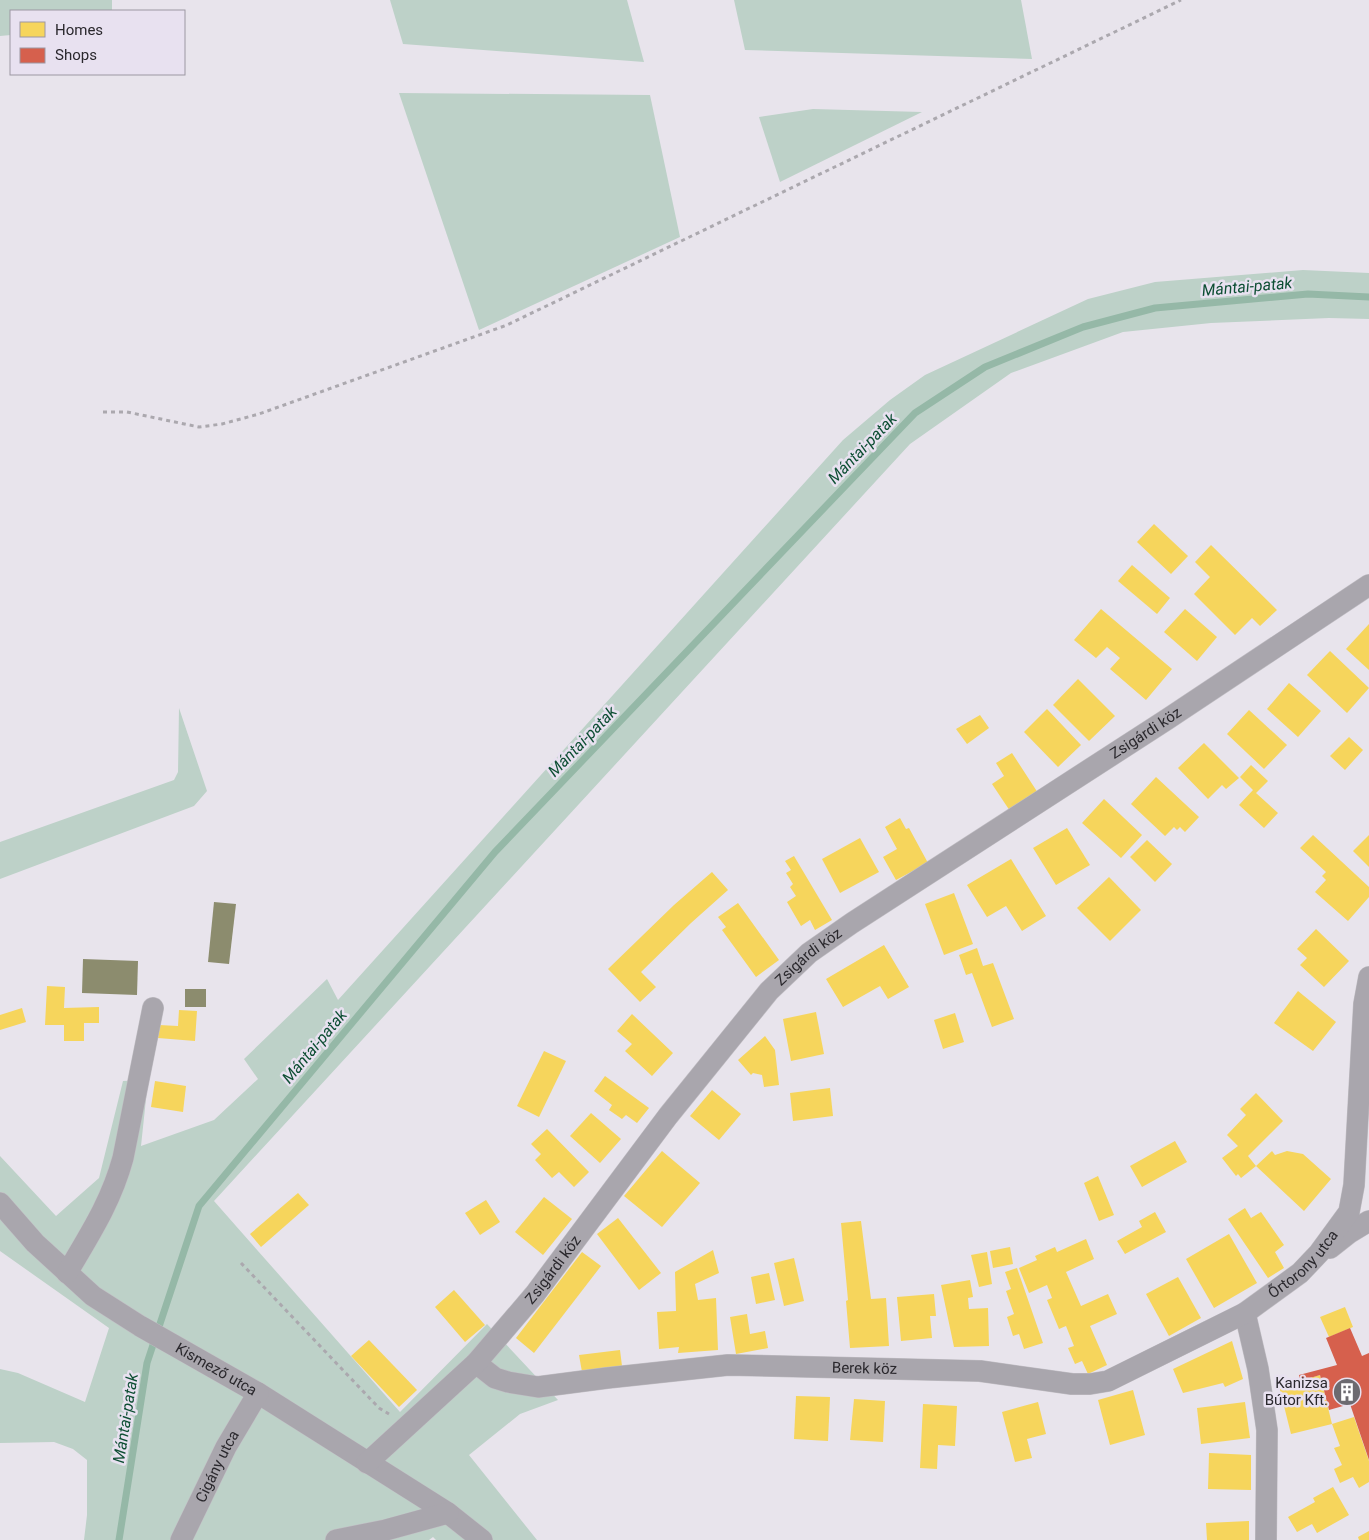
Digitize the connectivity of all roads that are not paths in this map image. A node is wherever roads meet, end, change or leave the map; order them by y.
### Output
1 (1369, 585) edge
2 (1369, 976) edge
3 (153, 1008) dead end
4 (1356, 1135) junction
5 (1369, 1167) edge
6 (0, 1203) edge
7 (1369, 1221) edge
8 (67, 1273) junction
9 (1300, 1273) junction
10 (1245, 1314) junction
11 (476, 1363) junction
12 (258, 1393) junction
13 (367, 1463) junction
14 (448, 1513) junction
15 (181, 1540) edge
16 (336, 1540) edge
17 (482, 1540) edge
18 (1266, 1540) edge

1 - 11 street, Zsigárdi köz
2 - 4 street, Őrtorony utca
3 - 8 street
4 - 5 street
4 - 9 street, Őrtorony utca
6 - 8 street, Kismező utca
7 - 9 street
8 - 12 street, Kismező utca
9 - 10 street, Őrtorony utca
10 - 11 street, Berek köz
10 - 18 street
11 - 13 street, Zsigárdi köz
12 - 13 street, Kismező utca
12 - 15 street, Cigány utca
13 - 14 street, Kismező utca
14 - 16 street
14 - 17 street, Kismező utca

